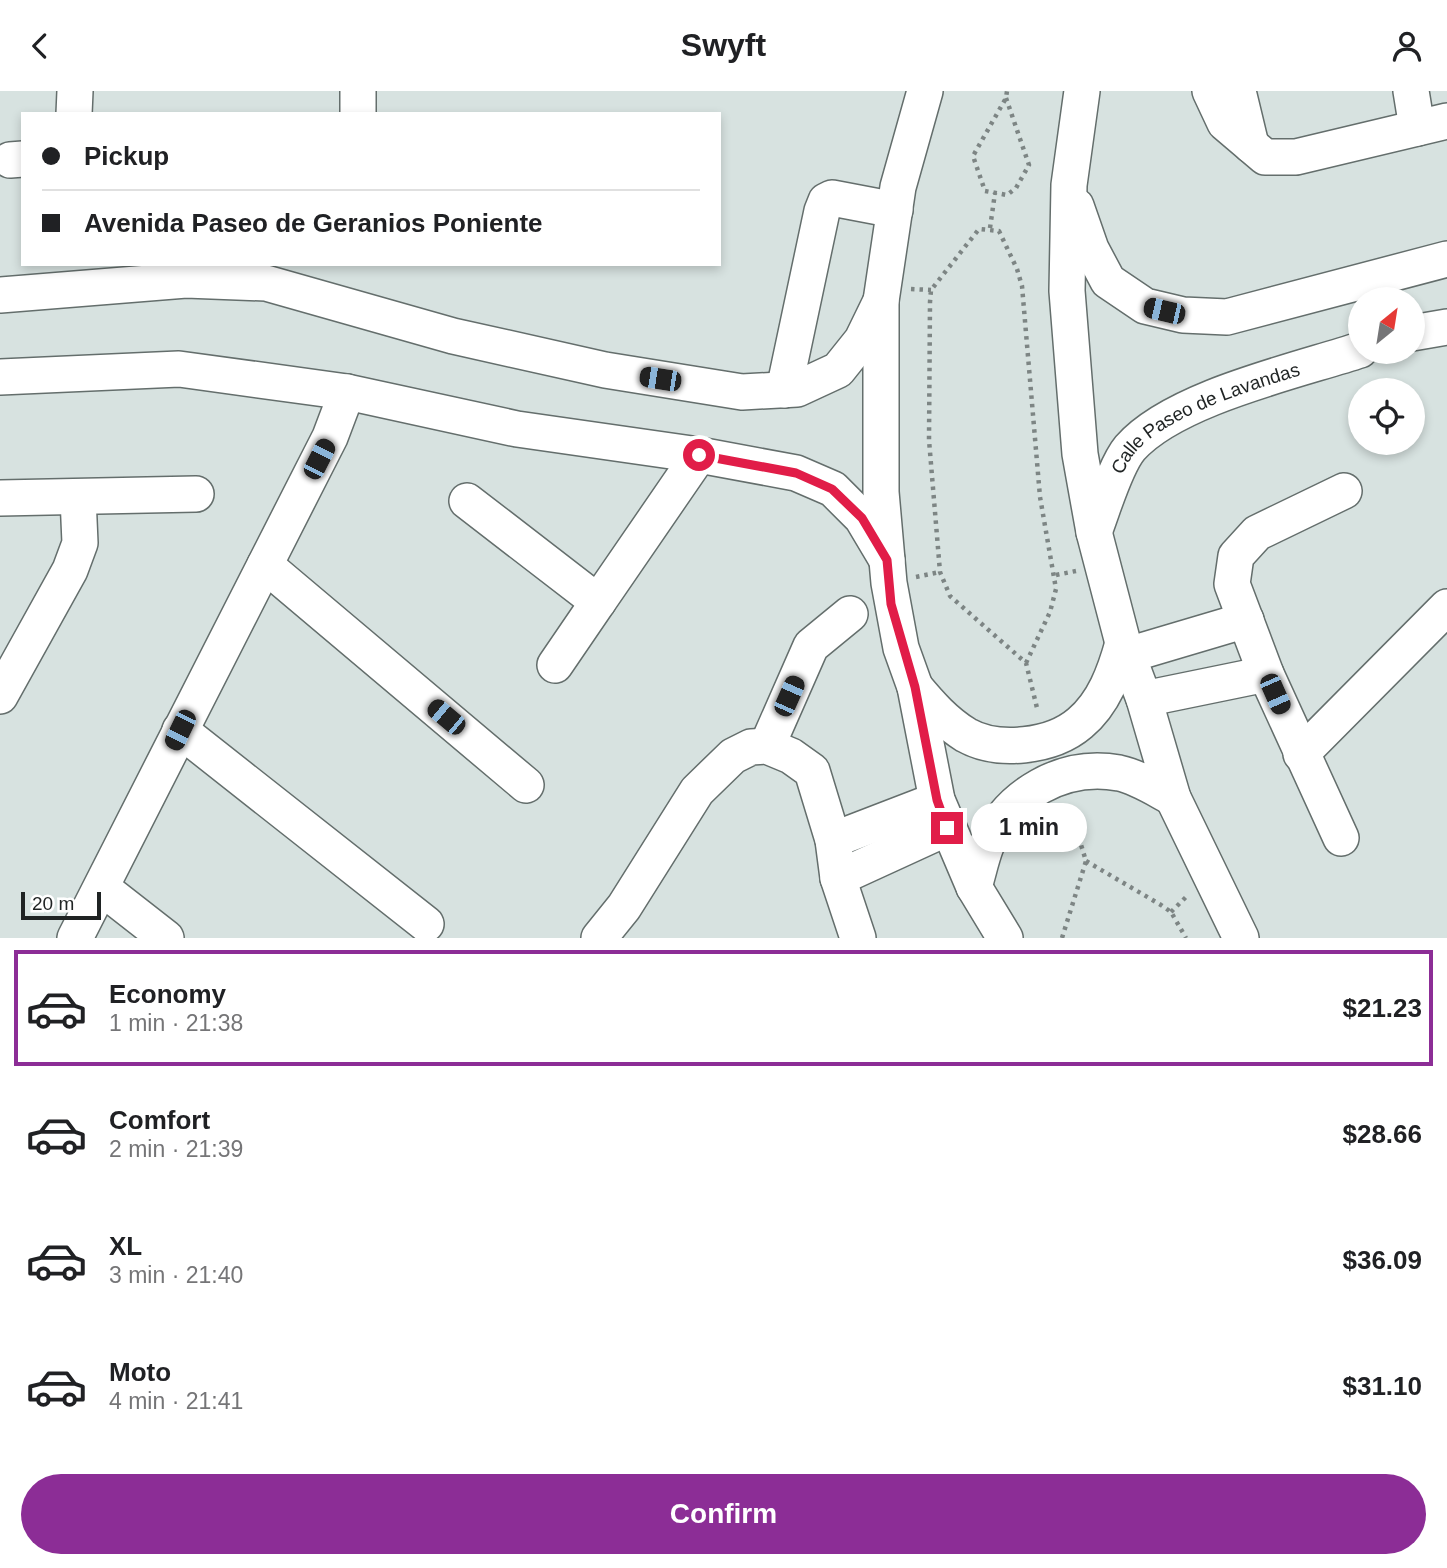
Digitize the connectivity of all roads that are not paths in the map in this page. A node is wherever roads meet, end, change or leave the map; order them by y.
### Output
1 (75, 91) edge
2 (358, 91) edge
3 (925, 91) edge
4 (1210, 91) edge
5 (1238, 91) edge
6 (1411, 91) edge
7 (1080, 95) edge
8 (74, 112) edge
9 (358, 112) edge
10 (1432, 124) edge
11 (1251, 145) junction
12 (1069, 185) junction
13 (895, 210) junction
14 (1447, 259) edge
15 (101, 276) edge
16 (66, 277) edge
17 (0, 295) edge
18 (881, 301) junction
19 (1447, 327) edge
20 (1425, 331) edge
21 (1348, 354) edge
22 (0, 377) edge
23 (784, 390) junction
24 (347, 392) junction
25 (699, 455) junction
26 (1344, 491) dead end
27 (196, 494) dead end
28 (78, 497) junction
29 (0, 498) edge
30 (467, 501) dead end
31 (1094, 532) junction
32 (887, 560) junction
33 (265, 565) junction
34 (598, 603) junction
35 (1447, 607) edge
36 (850, 614) dead end
37 (1246, 620) junction
38 (1125, 649) junction
39 (555, 665) dead end
40 (1266, 674) junction
41 (915, 687) junction
42 (0, 696) edge
43 (1144, 699) junction
44 (180, 730) junction
45 (767, 746) junction
46 (1301, 754) junction
47 (526, 785) dead end
48 (1173, 798) junction
49 (942, 814) junction
50 (1341, 838) dead end
51 (832, 840) junction
52 (838, 878) junction
53 (974, 887) junction
54 (102, 888) junction
55 (426, 924) dead end
56 (75, 938) edge
57 (166, 938) edge
58 (599, 938) edge
59 (858, 938) edge
60 (1005, 938) edge
61 (1241, 938) edge

1 - 8 street
2 - 9 street
3 - 13 street
4 - 11 street
5 - 11 street
6 - 10 street
7 - 12 street
10 - 11 street
12 - 14 street
12 - 31 street
13 - 18 street
13 - 23 street
15 - 16 street
15 - 23 street
16 - 17 street
18 - 23 street
18 - 32 street
19 - 20 street
21 - 31 street, Calle Paseo de Lavandas
22 - 24 street
24 - 25 street
24 - 33 street
25 - 32 street
25 - 34 street
26 - 37 street
27 - 28 street
28 - 29 street
28 - 42 street
30 - 34 street
31 - 38 street
32 - 41 street
33 - 44 street
33 - 47 street
34 - 39 street
35 - 46 street
36 - 45 street
37 - 38 street
37 - 40 street
38 - 41 street
38 - 43 street
40 - 43 street
40 - 46 street
41 - 49 street
43 - 48 street
44 - 54 street
44 - 55 street
45 - 51 street
45 - 58 street
46 - 50 street
48 - 53 street
48 - 61 street
49 - 51 street
49 - 52 street
49 - 53 street
51 - 52 street
52 - 59 street
53 - 60 street
54 - 56 street
54 - 57 street

